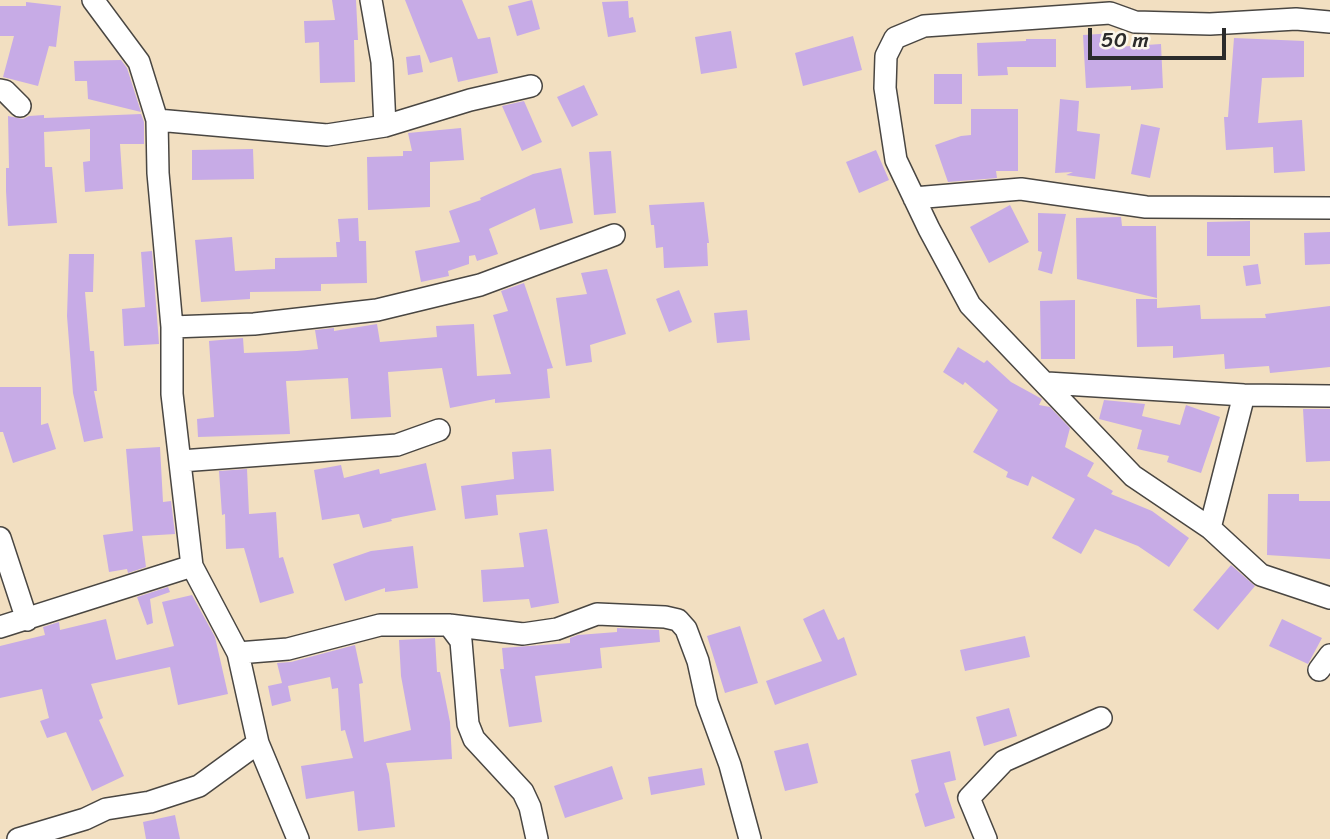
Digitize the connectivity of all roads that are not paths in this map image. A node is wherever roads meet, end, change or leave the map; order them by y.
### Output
1 (93, 0) edge
2 (371, 0) edge
3 (1109, 7) edge
4 (1293, 10) edge
5 (1330, 22) edge
6 (531, 86) dead end
7 (0, 90) edge
8 (20, 106) dead end
9 (157, 120) junction
10 (385, 126) junction
11 (914, 198) junction
12 (1330, 208) edge
13 (614, 235) dead end
14 (172, 327) junction
15 (1047, 383) junction
16 (1244, 396) junction
17 (1330, 396) edge
18 (439, 430) dead end
19 (181, 461) junction
20 (1210, 528) junction
21 (0, 538) edge
22 (192, 566) junction
23 (1330, 598) edge
24 (27, 620) junction
25 (449, 625) junction
26 (0, 627) edge
27 (238, 653) junction
28 (1101, 718) dead end
29 (258, 743) junction
30 (18, 839) edge
31 (298, 839) edge
32 (537, 839) edge
33 (750, 839) edge
34 (986, 839) edge

1 - 9 street
2 - 10 street
3 - 4 street
3 - 11 street
4 - 5 street
6 - 10 street
7 - 8 street
9 - 10 street
9 - 14 street
11 - 12 street
11 - 15 street
13 - 14 street
14 - 19 street
15 - 16 street
15 - 20 street
16 - 17 street
16 - 20 street
18 - 19 street
19 - 22 street
20 - 23 street
21 - 24 street
22 - 24 street
22 - 27 street
24 - 26 street
25 - 27 street
25 - 32 street
25 - 33 street
27 - 29 street
28 - 34 street
29 - 30 street
29 - 31 street

